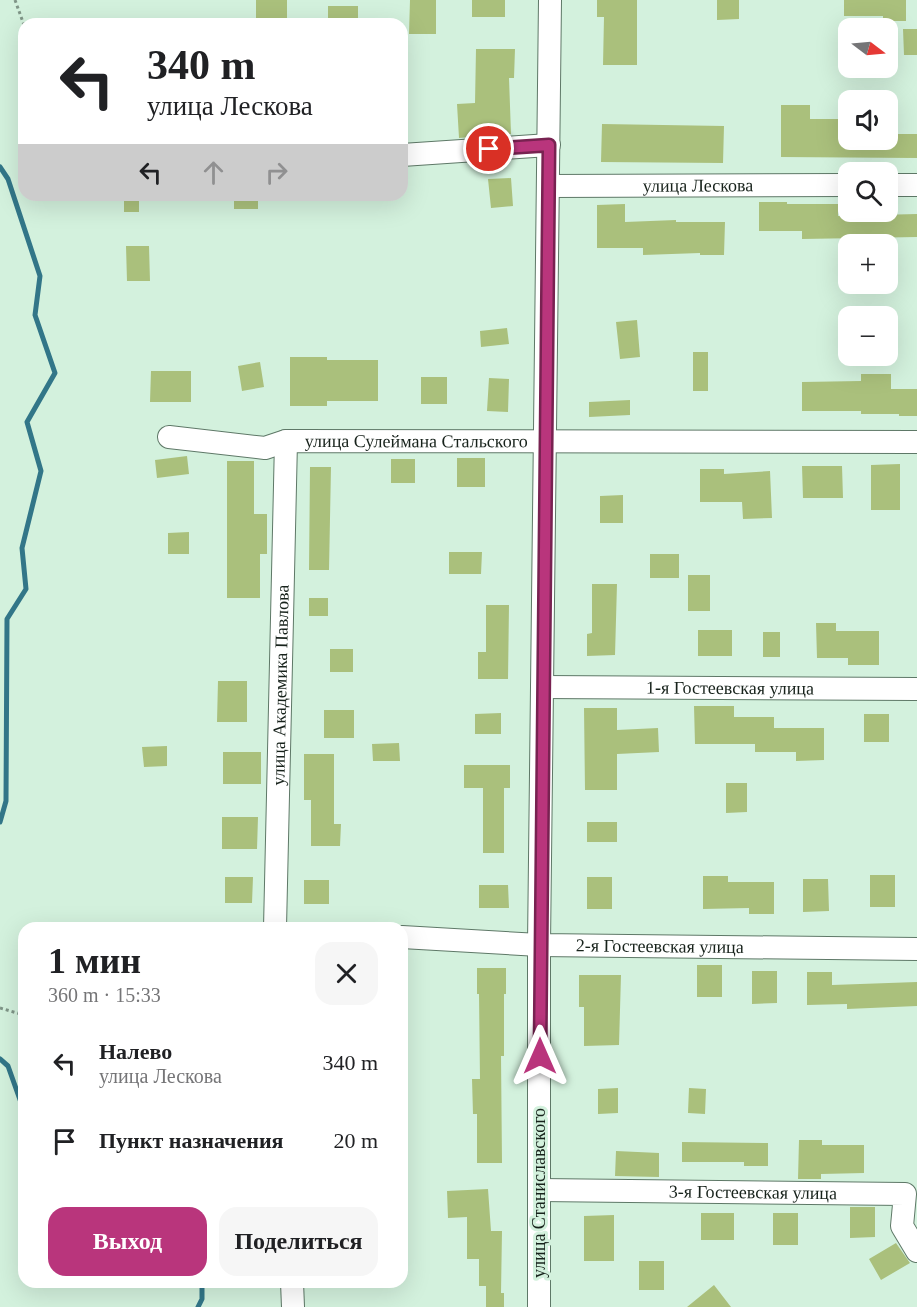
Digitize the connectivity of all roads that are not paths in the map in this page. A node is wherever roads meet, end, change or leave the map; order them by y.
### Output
1 (550, 0) edge
2 (549, 145) junction
3 (408, 154) edge
4 (838, 185) edge
5 (898, 185) edge
6 (917, 185) edge
7 (548, 186) junction
8 (169, 437) dead end
9 (286, 441) junction
10 (546, 442) junction
11 (917, 442) edge
12 (542, 687) junction
13 (917, 689) edge
14 (275, 922) edge
15 (408, 937) edge
16 (539, 945) junction
17 (917, 949) edge
18 (540, 1190) junction
19 (911, 1192) edge
20 (917, 1251) edge
21 (292, 1288) edge
22 (293, 1307) edge
23 (539, 1307) edge

1 - 2 street, улица Станиславского
2 - 3 street
2 - 7 street, улица Станиславского
4 - 7 street, улица Лескова
5 - 6 street
7 - 10 street, улица Станиславского
8 - 9 street, улица Сулеймана Стальского
9 - 10 street, улица Сулеймана Стальского
9 - 14 street, улица Академика Павлова
10 - 11 street, улица Сулеймана Стальского
10 - 12 street, улица Станиславского
12 - 13 street, 1-я Гостеевская улица
12 - 16 street, улица Станиславского
15 - 16 street, 2-я Гостеевская улица
16 - 17 street, 2-я Гостеевская улица
16 - 18 street, улица Станиславского
18 - 19 street, 3-я Гостеевская улица
18 - 23 street, улица Станиславского
19 - 20 street, 3-я Гостеевская улица
21 - 22 street

